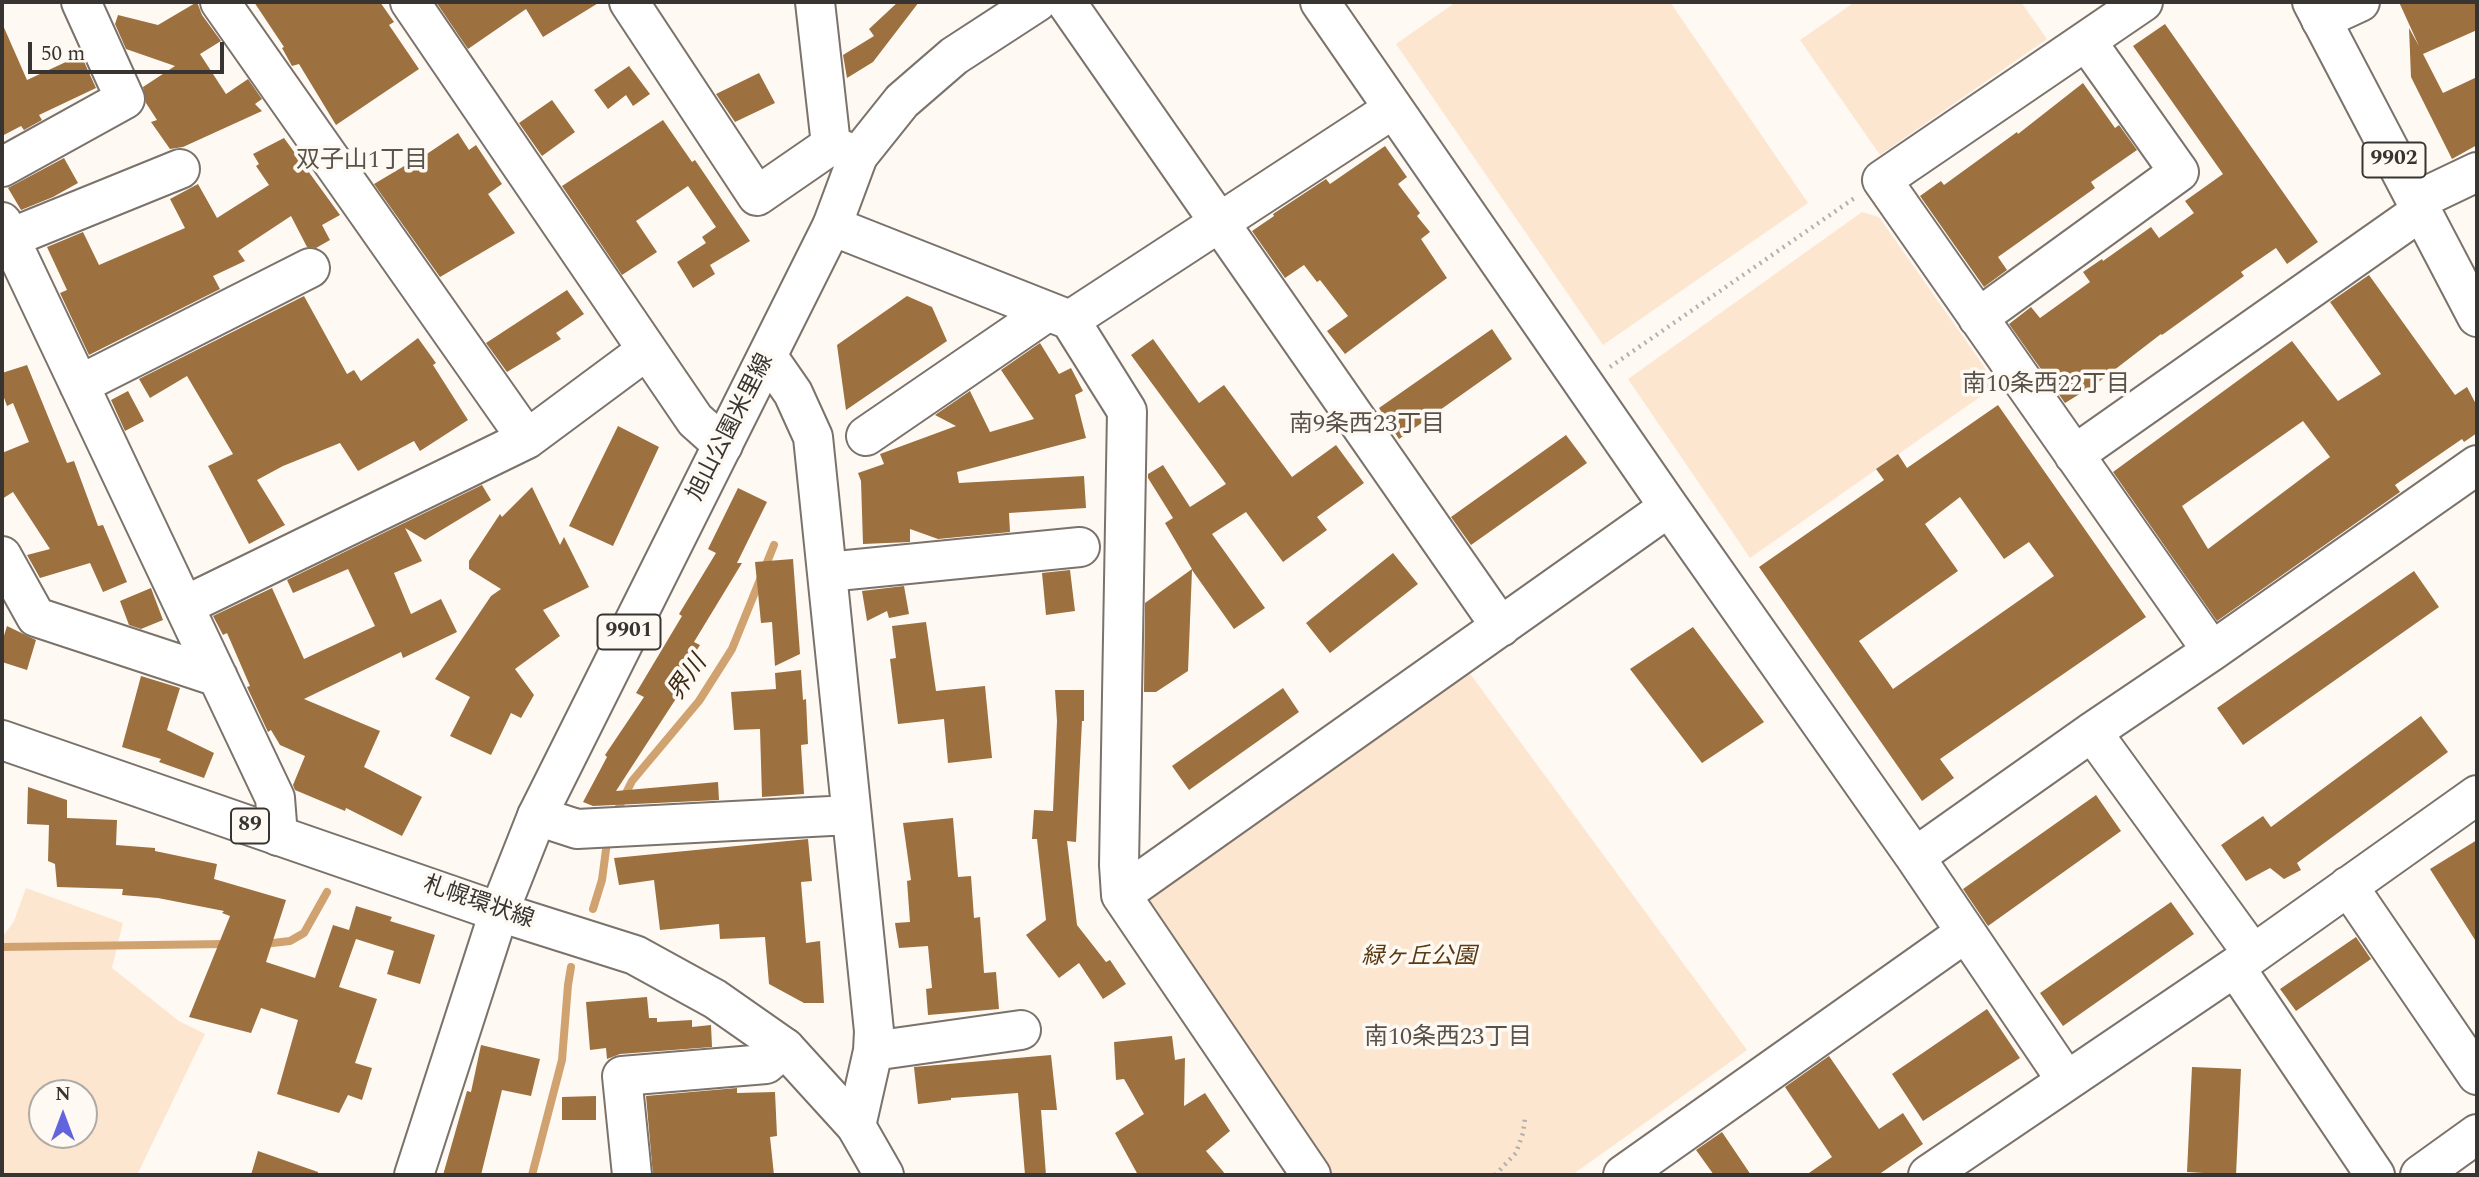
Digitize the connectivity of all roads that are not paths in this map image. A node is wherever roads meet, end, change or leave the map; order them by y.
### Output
1 (81, 2) edge
2 (220, 2) edge
3 (410, 2) edge
4 (629, 2) edge
5 (815, 2) edge
6 (1037, 2) edge
7 (1066, 2) edge
8 (1320, 2) edge
9 (2143, 2) edge
10 (2360, 2) edge
11 (2322, 8) edge
12 (2087, 42) junction
13 (1393, 109) junction
14 (844, 151) junction
15 (2, 167) edge
16 (180, 169) dead end
17 (2477, 172) edge
18 (2418, 206) junction
19 (1219, 223) junction
20 (832, 226) junction
21 (6, 230) edge
22 (310, 268) dead end
23 (1059, 316) junction
24 (2477, 317) edge
25 (1978, 318) junction
26 (647, 350) junction
27 (768, 357) junction
28 (79, 385) junction
29 (866, 436) dead end
30 (527, 439) junction
31 (723, 445) junction
32 (2074, 455) junction
33 (2477, 465) edge
34 (1669, 508) junction
35 (1080, 547) dead end
36 (2, 556) edge
37 (827, 572) junction
38 (184, 606) junction
39 (1501, 627) junction
40 (2211, 651) junction
41 (218, 677) junction
42 (2092, 732) junction
43 (2, 740) edge
44 (2477, 795) edge
45 (850, 815) junction
46 (537, 816) junction
47 (278, 836) junction
48 (1915, 858) junction
49 (2348, 886) junction
50 (1121, 895) junction
51 (499, 912) junction
52 (1965, 933) junction
53 (2244, 960) junction
54 (1021, 1030) dead end
55 (785, 1048) junction
56 (873, 1051) junction
57 (2477, 1075) edge
58 (2066, 1080) junction
59 (856, 1126) junction
60 (2477, 1135) edge
61 (414, 1175) edge
62 (632, 1175) edge
63 (884, 1175) edge
64 (1311, 1175) edge
65 (1623, 1175) edge
66 (1928, 1175) edge
67 (2375, 1175) edge
68 (2420, 1175) edge

1 - 15 street
2 - 30 street
3 - 26 street
4 - 14 street
5 - 14 street
6 - 14 street, 旭山公園米里線 / 9901
7 - 19 street
8 - 13 street
9 - 12 street
10 - 11 street
11 - 18 street, 9902
12 - 25 street
12 - 25 street
13 - 19 street
13 - 34 street
14 - 20 street, 旭山公園米里線 / 9901
16 - 21 street
17 - 18 street
18 - 24 street, 9902
18 - 32 street
19 - 23 street
19 - 39 street
20 - 23 street
20 - 27 street, 旭山公園米里線 / 9901
21 - 28 street
22 - 28 street
23 - 29 street
23 - 50 street
25 - 32 street
26 - 30 street
26 - 31 street
27 - 31 street, 旭山公園米里線 / 9901
27 - 37 street
28 - 38 street
30 - 38 street
31 - 46 street, 旭山公園米里線 / 9901
32 - 40 street
33 - 40 street
34 - 39 street
34 - 48 street
35 - 37 street
36 - 41 street
37 - 45 street
38 - 41 street
39 - 50 street
40 - 42 street
41 - 47 street
42 - 48 street
42 - 53 street
43 - 47 street, 札幌環状線 / 89
44 - 49 street
45 - 46 street
45 - 56 street
46 - 51 street, 旭山公園米里線 / 9901
47 - 51 street, 札幌環状線 / 89
48 - 52 street
49 - 53 street
49 - 57 street
50 - 64 street
51 - 55 street, 札幌環状線 / 89
51 - 61 street, 旭山公園米里線
52 - 58 street
52 - 65 street
53 - 58 street
53 - 67 street
54 - 56 street
55 - 59 street, 札幌環状線 / 89
55 - 62 street
56 - 59 street
58 - 66 street
59 - 63 street, 札幌環状線 / 89
60 - 68 street

